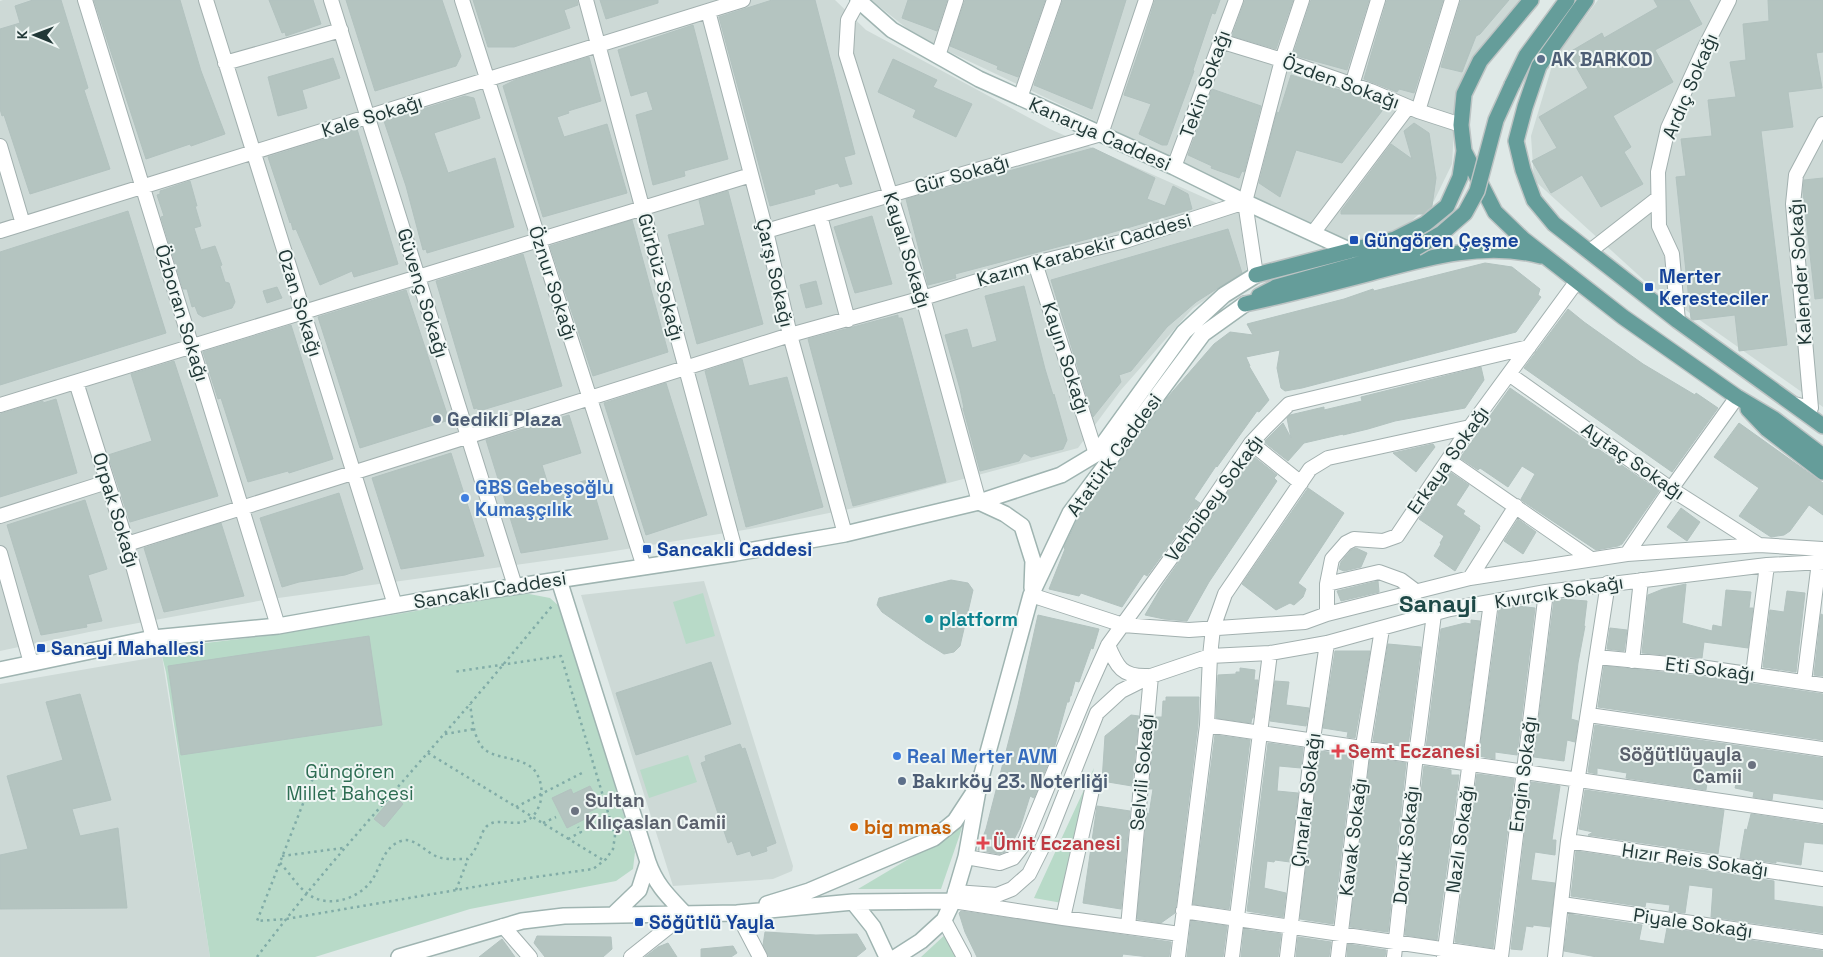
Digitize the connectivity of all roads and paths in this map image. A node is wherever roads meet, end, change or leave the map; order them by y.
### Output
1 (85, 0) edge
2 (206, 0) edge
3 (331, 0) edge
4 (462, 0) edge
5 (586, 0) edge
6 (743, 0) edge
7 (859, 0) edge
8 (956, 0) edge
9 (1054, 0) edge
10 (1146, 0) edge
11 (1236, 0) edge
12 (1302, 0) edge
13 (1378, 0) edge
14 (1452, 0) edge
15 (1531, 0) edge
16 (1567, 0) edge
17 (1586, 0) edge
18 (1730, 0) edge
19 (708, 11) junction
20 (341, 30) junction
21 (1220, 41) junction
22 (598, 45) junction
23 (938, 56) junction
24 (1282, 60) junction
25 (225, 63) junction
26 (487, 80) junction
27 (1352, 85) junction
28 (1020, 98) junction
29 (1413, 109) junction
30 (368, 117) junction
31 (1823, 124) edge
32 (1461, 125) junction
33 (1101, 134) junction
34 (0, 146) edge
35 (1464, 151) junction
36 (253, 152) junction
37 (1174, 167) junction
38 (751, 175) junction
39 (142, 187) junction
40 (890, 195) junction
41 (1658, 198) junction
42 (1245, 202) junction
43 (642, 208) junction
44 (820, 216) junction
45 (23, 224) junction
46 (0, 231) edge
47 (766, 231) junction
48 (1313, 233) junction
49 (539, 240) junction
50 (1351, 251) junction
51 (1590, 251) junction
52 (1547, 257) junction
53 (1035, 263) junction
54 (1256, 276) junction
55 (418, 278) junction
56 (1577, 281) junction
57 (923, 298) junction
58 (1244, 304) junction
59 (304, 313) junction
60 (848, 320) junction
61 (1678, 321) junction
62 (790, 335) junction
63 (192, 347) junction
64 (1529, 347) junction
65 (686, 368) junction
66 (1509, 374) junction
67 (76, 382) junction
68 (1737, 397) junction
69 (590, 398) junction
70 (1792, 403) junction
71 (0, 405) edge
72 (1810, 408) junction
73 (1823, 418) edge
74 (1823, 426) edge
75 (1470, 427) junction
76 (468, 436) junction
77 (1250, 443) junction
78 (1096, 454) junction
79 (1823, 456) edge
80 (1448, 460) junction
81 (353, 472) junction
82 (1823, 472) edge
83 (107, 482) junction
84 (1301, 483) junction
85 (1670, 489) junction
86 (979, 502) junction
87 (1516, 506) junction
88 (242, 508) junction
89 (0, 516) edge
90 (845, 534) junction
91 (127, 544) junction
92 (1759, 545) junction
93 (0, 553) edge
94 (736, 553) junction
95 (1627, 554) junction
96 (1822, 558) edge
97 (1591, 559) junction
98 (1767, 565) junction
99 (644, 567) junction
100 (1470, 578) junction
101 (1641, 580) junction
102 (1327, 584) junction
103 (1608, 584) junction
104 (515, 586) junction
105 (561, 586) junction
106 (1417, 592) junction
107 (1546, 592) junction
108 (1032, 594) junction
109 (1491, 602) junction
110 (394, 605) junction
111 (1327, 614) junction
112 (1434, 614) junction
113 (1123, 624) junction
114 (278, 626) junction
115 (1213, 628) junction
116 (1382, 629) junction
117 (153, 638) junction
118 (1327, 643) junction
119 (1108, 645) junction
120 (1270, 653) junction
121 (1210, 656) junction
122 (1597, 657) junction
123 (1632, 661) junction
124 (31, 663) junction
125 (504, 664) junction
126 (0, 670) edge
127 (453, 672) dead end
128 (1753, 674) junction
129 (1151, 676) junction
130 (1804, 682) junction
131 (1823, 685) edge
132 (470, 704) junction
133 (1588, 715) junction
134 (1207, 725) junction
135 (475, 728) junction
136 (1260, 731) junction
137 (444, 734) junction
138 (1313, 739) junction
139 (1363, 746) junction
140 (1823, 749) edge
141 (428, 753) junction
142 (1416, 755) junction
143 (1470, 763) junction
144 (1524, 771) junction
145 (315, 772) dead end
146 (582, 773) dead end
147 (1578, 779) junction
148 (562, 783) junction
149 (979, 785) junction
150 (565, 789) dead end
151 (1092, 790) dead end
152 (541, 794) junction
153 (516, 807) junction
154 (1823, 816) edge
155 (532, 817) junction
156 (556, 817) dead end
157 (543, 823) junction
158 (578, 827) dead end
159 (568, 839) junction
160 (1568, 841) junction
161 (344, 848) junction
162 (282, 856) junction
163 (966, 857) junction
164 (468, 859) junction
165 (604, 860) junction
166 (648, 862) junction
167 (280, 863) junction
168 (1823, 879) edge
169 (456, 891) junction
170 (307, 894) junction
171 (954, 896) junction
172 (853, 902) junction
173 (1562, 904) junction
174 (1183, 912) junction
175 (737, 913) junction
176 (685, 914) junction
177 (613, 915) junction
178 (286, 918) junction
179 (1063, 918) junction
180 (944, 920) junction
181 (1236, 920) junction
182 (503, 926) junction
183 (1128, 927) junction
184 (1291, 928) junction
185 (1180, 934) junction
186 (1342, 935) junction
187 (1823, 942) edge
188 (1395, 950) edge
189 (1445, 953) edge
190 (420, 954) edge
191 (757, 956) edge
192 (257, 957) edge
193 (399, 957) edge
194 (530, 957) edge
195 (631, 957) edge
196 (887, 957) edge
197 (896, 957) edge
198 (964, 957) edge
199 (1178, 957) edge
200 (1232, 957) edge
201 (1287, 957) edge
202 (1338, 957) edge
203 (1496, 957) edge
204 (1501, 957) edge
205 (1556, 957) edge

1 - 39 street, Özboran Sokağı
2 - 25 street, Ozan Sokağı
3 - 20 street, Güvenç Sokağı
4 - 26 street, Öznur Sokağı
5 - 22 street, Gürbüz Sokağı
6 - 19 street, Kale Sokağı
7 - 23 main road, Kanarya Caddesi
7 - 40 street, Kayalı Sokağı
8 - 23 street
9 - 28 street
10 - 33 street
11 - 21 street, Tekin Sokağı
12 - 24 street
13 - 27 street
14 - 29 street
15 - 32 main road
16 - 58 main road, bridge
17 - 51 main road
18 - 41 street, Ardıç Sokağı
19 - 22 street, Kale Sokağı
19 - 38 street, Çarşı Sokağı
20 - 25 street
20 - 30 street, Güvenç Sokağı
21 - 24 street, Özden Sokağı
21 - 37 street, Tekin Sokağı
22 - 26 street, Kale Sokağı
22 - 43 street, Gürbüz Sokağı
23 - 28 main road, Kanarya Caddesi
24 - 27 street, Özden Sokağı
24 - 42 street
25 - 36 street, Ozan Sokağı
26 - 30 street, Kale Sokağı
26 - 49 street, Öznur Sokağı
27 - 29 street, Özden Sokağı
28 - 33 main road, Kanarya Caddesi
29 - 32 street, Özden Sokağı
29 - 48 street
30 - 36 street, Kale Sokağı
30 - 55 street, Güvenç Sokağı
31 - 72 street, Kalender Sokağı
32 - 35 main road
33 - 37 main road, Kanarya Caddesi
33 - 40 street, Gür Sokağı
34 - 45 street
35 - 50 main road
35 - 52 main road
36 - 39 street, Kale Sokağı
36 - 59 street, Ozan Sokağı
37 - 42 main road, Kanarya Caddesi
38 - 43 street
38 - 47 street, Çarşı Sokağı
39 - 45 street, Kale Sokağı
39 - 63 street, Özboran Sokağı
40 - 44 street, Gür Sokağı
40 - 57 street, Kayalı Sokağı
41 - 51 street
41 - 61 street, Ardıç Sokağı
42 - 48 main road, Kanarya Caddesi
42 - 53 street, Kazım Karabekir Caddesi
42 - 54 street
43 - 49 street
43 - 65 street, Gürbüz Sokağı
44 - 47 street, Gür Sokağı
44 - 60 street
45 - 46 street, Kale Sokağı
47 - 62 street, Çarşı Sokağı
48 - 50 main road, Kanarya Caddesi
49 - 55 street
49 - 69 street, Öznur Sokağı
50 - 54 main road
51 - 61 main road
52 - 56 main road
52 - 58 main road
53 - 57 street, Kazım Karabekir Caddesi
53 - 78 street, Kayın Sokağı
54 - 78 main road, Atatürk Caddesi
55 - 59 street
55 - 76 street, Güvenç Sokağı
56 - 64 street, Erkaya Sokağı
56 - 68 main road
57 - 60 street, Kazım Karabekir Caddesi
57 - 86 street, Kayalı Sokağı
58 - 108 main road, Atatürk Caddesi
59 - 63 street
59 - 81 street, Ozan Sokağı
60 - 62 street, Kazım Karabekir Caddesi
61 - 70 main road
62 - 65 street, Kazım Karabekir Caddesi
62 - 90 street, Çarşı Sokağı
63 - 67 street
63 - 88 street, Özboran Sokağı
64 - 66 street, Erkaya Sokağı
64 - 77 street, Vehbibey Sokağı
65 - 69 street, Kazım Karabekir Caddesi
65 - 94 street, Gürbüz Sokağı
66 - 75 street, Erkaya Sokağı
66 - 85 street, Aytaç Sokağı
67 - 71 street
67 - 83 street, Orpak Sokağı
68 - 79 main road
68 - 82 main road
68 - 85 street
69 - 76 street, Kazım Karabekir Caddesi
69 - 99 street, Öznur Sokağı
70 - 72 street
70 - 74 main road
72 - 73 main road
75 - 80 street, Erkaya Sokağı
75 - 84 street
76 - 81 street, Kazım Karabekir Caddesi
76 - 104 street, Güvenç Sokağı
77 - 84 street
77 - 113 street, Vehbibey Sokağı
78 - 86 main road, Sancaklı Caddesi
80 - 87 street
80 - 102 street, Erkaya Sokağı
81 - 88 street, Kazım Karabekir Caddesi
81 - 110 street, Ozan Sokağı
83 - 89 street
83 - 91 street, Orpak Sokağı
84 - 115 street
85 - 92 street, Aytaç Sokağı
85 - 95 street
86 - 90 main road, Sancaklı Caddesi
86 - 108 main road
87 - 97 street
87 - 100 street
88 - 91 street, Kazım Karabekir Caddesi
88 - 114 street, Özboran Sokağı
90 - 94 main road, Sancaklı Caddesi
91 - 117 street, Orpak Sokağı
92 - 95 street, Kıvırcık Sokağı
92 - 96 street, Kıvırcık Sokağı
93 - 124 street
94 - 99 main road, Sancaklı Caddesi
95 - 97 street, Kıvırcık Sokağı
96 - 98 street, Kıvırcık Sokağı
96 - 130 street
97 - 100 street, Kıvırcık Sokağı
98 - 101 street, Kıvırcık Sokağı
98 - 128 street
99 - 105 main road, Sancaklı Caddesi
100 - 106 street, Kıvırcık Sokağı
101 - 103 street, Kıvırcık Sokağı
101 - 123 street
102 - 106 street
102 - 111 street, Erkaya Sokağı
103 - 107 street, Kıvırcık Sokağı
103 - 122 street
104 - 105 main road, Sancaklı Caddesi
104 - 110 main road, Sancaklı Caddesi
105 - 125 path
105 - 166 main road
106 - 111 street, Kıvırcık Sokağı
107 - 109 street, Kıvırcık Sokağı
107 - 144 street, Engin Sokağı
108 - 113 street, Kıvırcık Sokağı
108 - 149 main road, Atatürk Caddesi
109 - 112 street, Kıvırcık Sokağı
109 - 143 street, Nazlı Sokağı
110 - 114 main road, Sancaklı Caddesi
111 - 115 street, Kıvırcık Sokağı
112 - 116 street, Kıvırcık Sokağı
112 - 142 street, Doruk Sokağı
113 - 115 street, Kıvırcık Sokağı
113 - 119 street, Vehbibey Sokağı
114 - 117 main road, Sancaklı Caddesi
115 - 121 street
116 - 118 street, Kıvırcık Sokağı
116 - 139 street, Kavak Sokağı
117 - 124 main road, Sancaklı Caddesi
118 - 120 street, Kıvırcık Sokağı
118 - 138 street, Çınarlar Sokağı
119 - 129 street
119 - 163 street, Vehbibey Sokağı
120 - 121 street, Kıvırcık Sokağı
120 - 136 street
121 - 129 street, Kıvırcık Sokağı
121 - 134 street
122 - 123 street, Eti Sokağı
122 - 133 street
123 - 128 street, Eti Sokağı
124 - 126 main road, Sancaklı Caddesi
125 - 127 path
125 - 132 path
125 - 165 path
128 - 130 street, Eti Sokağı
129 - 171 street, Kıvırcık Sokağı
129 - 183 street, Selvili Sokağı
130 - 131 street, Eti Sokağı
132 - 135 path
132 - 137 path
133 - 140 street
133 - 147 street
134 - 136 street
134 - 174 street
135 - 137 path
135 - 152 path
136 - 138 street
136 - 181 street
137 - 141 path
138 - 139 street
138 - 184 street, Çınarlar Sokağı
139 - 142 street
139 - 186 street, Kavak Sokağı
141 - 153 path
141 - 161 path
142 - 143 street
142 - 188 street, Doruk Sokağı
143 - 144 street
143 - 189 street, Nazlı Sokağı
144 - 147 street
144 - 204 street, Engin Sokağı
145 - 162 path
146 - 148 path
147 - 154 street
147 - 160 street
148 - 150 path
148 - 152 path
149 - 163 main road, Atatürk Caddesi
149 - 175 main road
151 - 179 street
152 - 153 path
152 - 155 path
153 - 155 path
155 - 157 path
155 - 164 path
156 - 157 path
157 - 159 path
158 - 159 path
159 - 165 path
160 - 168 street, Hızır Reis Sokağı
160 - 173 street
161 - 162 path
161 - 170 path
162 - 167 path
163 - 171 main road, Atatürk Caddesi
164 - 169 path
164 - 170 path
165 - 169 path
166 - 176 main road
166 - 177 main road
167 - 170 path
167 - 178 path
169 - 178 path
170 - 178 path
171 - 172 main road
171 - 179 street
171 - 180 main road, Atatürk Caddesi
172 - 175 main road
172 - 196 main road
173 - 187 street, Piyale Sokağı
173 - 205 street
174 - 181 street
174 - 185 street
175 - 176 main road
175 - 191 street
176 - 177 main road
176 - 195 street
177 - 182 main road
178 - 192 path
179 - 183 street
180 - 197 main road, Atatürk Caddesi
180 - 198 street
181 - 184 street
181 - 200 street
182 - 190 main road
182 - 194 street
183 - 185 street
184 - 186 street
184 - 201 street, Çınarlar Sokağı
185 - 199 street
186 - 188 street
186 - 202 street, Kavak Sokağı
188 - 189 street
189 - 203 street
190 - 193 main road

